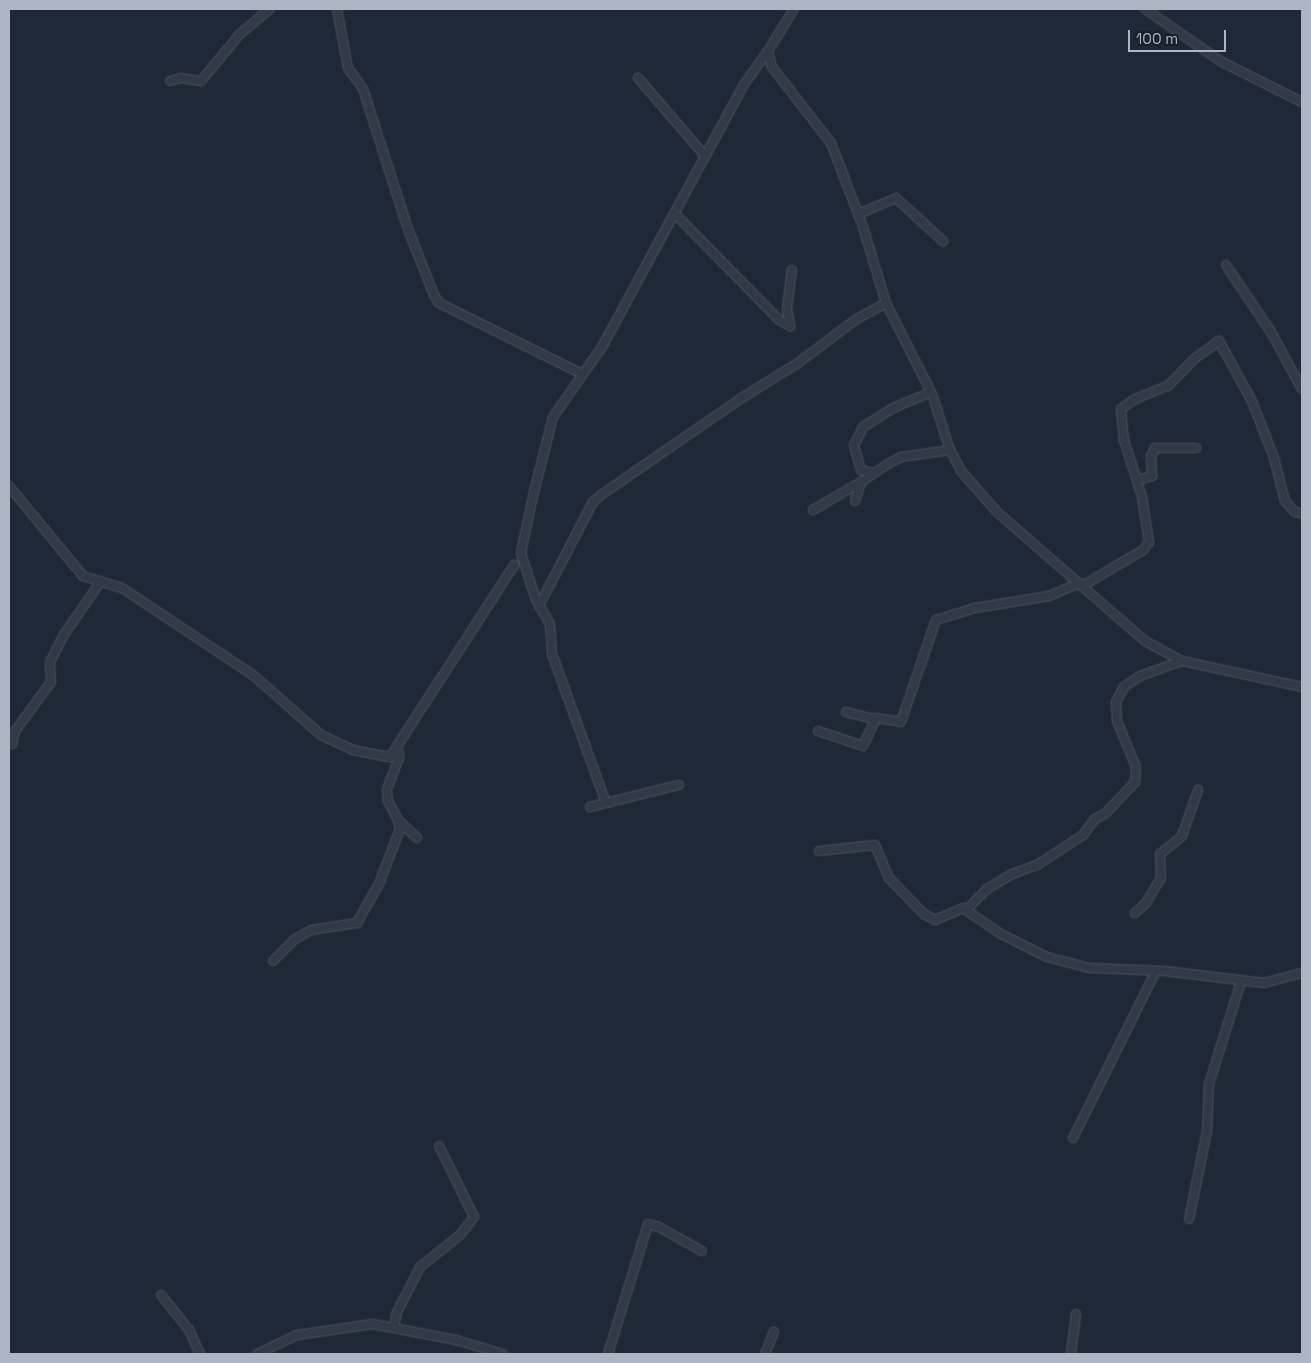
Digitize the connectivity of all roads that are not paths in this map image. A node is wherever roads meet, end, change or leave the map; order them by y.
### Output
1 (270, 9) edge
2 (337, 9) edge
3 (794, 9) edge
4 (1145, 9) edge
5 (768, 51) junction
6 (638, 78) dead end
7 (170, 81) dead end
8 (1302, 102) edge
9 (704, 156) junction
10 (675, 214) junction
11 (858, 214) junction
12 (943, 241) dead end
13 (1226, 265) dead end
14 (792, 270) dead end
15 (886, 303) junction
16 (582, 374) junction
17 (1302, 390) edge
18 (931, 392) junction
19 (1196, 448) dead end
20 (950, 450) junction
21 (873, 473) junction
22 (1138, 480) junction
23 (861, 482) junction
24 (9, 486) edge
25 (855, 501) dead end
26 (812, 510) dead end
27 (1302, 514) edge
28 (514, 565) dead end
29 (101, 582) junction
30 (1080, 585) junction
31 (539, 606) junction
32 (1182, 661) junction
33 (1302, 687) edge
34 (846, 712) dead end
35 (875, 719) junction
36 (818, 731) dead end
37 (12, 744) dead end
38 (397, 750) junction
39 (679, 785) dead end
40 (1198, 790) dead end
41 (606, 803) junction
42 (590, 807) dead end
43 (398, 820) junction
44 (417, 838) dead end
45 (820, 851) dead end
46 (966, 910) junction
47 (1135, 913) dead end
48 (273, 961) dead end
49 (1156, 971) junction
50 (1302, 973) edge
51 (1241, 982) junction
52 (1073, 1138) dead end
53 (439, 1146) dead end
54 (1189, 1219) dead end
55 (702, 1251) dead end
56 (162, 1296) dead end
57 (1076, 1314) dead end
58 (394, 1326) junction
59 (774, 1332) dead end
60 (200, 1354) edge
61 (257, 1354) edge
62 (503, 1354) edge
63 (608, 1354) edge
64 (765, 1354) edge
65 (1071, 1354) edge

1 - 7 street
2 - 16 street
3 - 5 street
4 - 8 street
5 - 9 street
5 - 11 street
6 - 9 street
9 - 10 street
10 - 14 street
10 - 16 street
11 - 12 street
11 - 15 street
13 - 17 street
15 - 18 street
15 - 31 street
16 - 31 street
18 - 20 street
18 - 21 street
19 - 22 street
20 - 21 street
20 - 30 street
21 - 23 street
22 - 27 street
22 - 30 street
23 - 25 street
23 - 26 street
24 - 29 street
28 - 38 street
29 - 37 street
29 - 38 street
30 - 32 street
30 - 35 street
31 - 41 street
32 - 33 street
32 - 46 street
34 - 35 street
35 - 36 street
38 - 43 street
39 - 41 street
40 - 47 street
41 - 42 street
43 - 44 street
43 - 48 street
45 - 46 street
46 - 49 street
49 - 51 street
49 - 52 street
50 - 51 street
51 - 54 street
53 - 58 street
55 - 63 street
56 - 60 street
57 - 65 street
58 - 61 street
58 - 62 street
59 - 64 street

